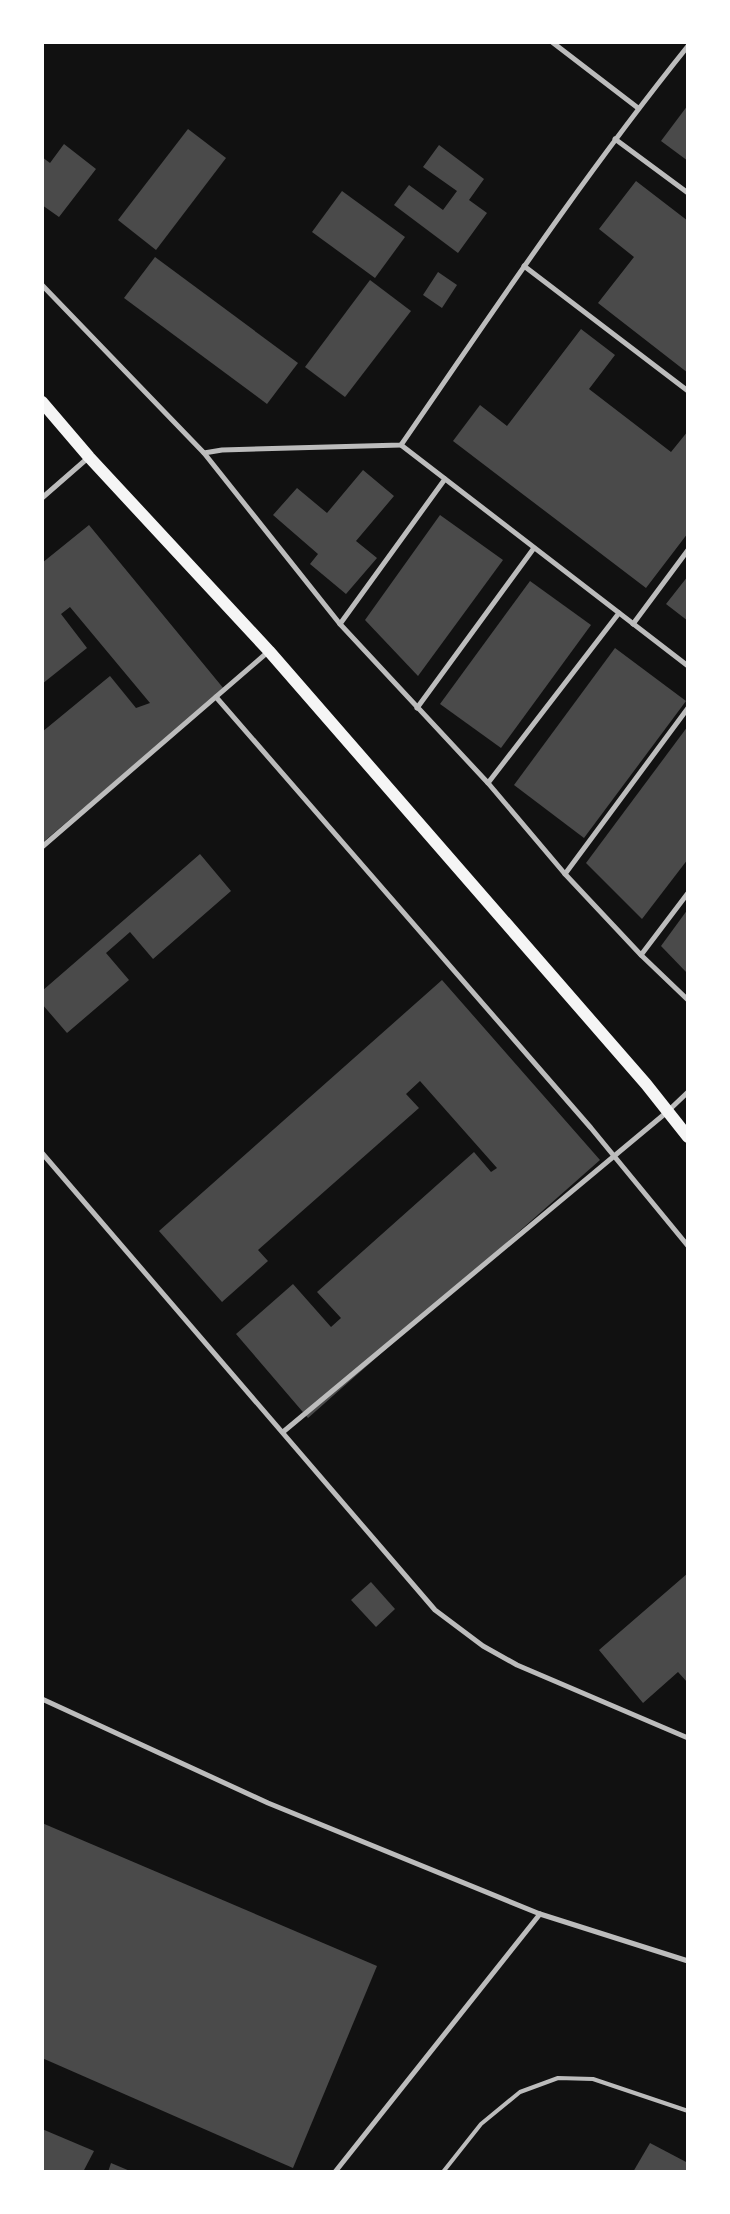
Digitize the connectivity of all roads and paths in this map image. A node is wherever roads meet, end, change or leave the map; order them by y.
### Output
1 (552, 42) edge
2 (688, 46) edge
3 (638, 108) junction
4 (615, 138) junction
5 (688, 193) edge
6 (524, 266) junction
7 (42, 285) edge
8 (688, 391) edge
9 (42, 402) edge
10 (400, 445) junction
11 (204, 453) junction
12 (89, 457) junction
13 (445, 479) junction
14 (42, 498) edge
15 (534, 548) junction
16 (688, 550) edge
17 (620, 613) junction
18 (340, 624) junction
19 (633, 624) junction
20 (269, 651) junction
21 (688, 666) edge
22 (216, 697) junction
23 (417, 708) junction
24 (688, 708) edge
25 (488, 783) junction
26 (42, 847) edge
27 (565, 874) junction
28 (688, 893) edge
29 (641, 955) junction
30 (688, 1000) edge
31 (688, 1092) edge
32 (667, 1112) junction
33 (688, 1138) edge
34 (42, 1153) edge
35 (614, 1156) junction
36 (688, 1246) edge
37 (283, 1432) junction
38 (42, 1699) edge
39 (688, 1738) edge
40 (540, 1914) junction
41 (688, 1961) edge
42 (688, 2111) edge
43 (335, 2172) edge
44 (443, 2172) edge

1 - 3 street
2 - 3 street
3 - 4 street
4 - 5 street
4 - 6 street
6 - 8 street
6 - 10 street
7 - 11 street
9 - 12 main road
10 - 11 street
10 - 13 street
11 - 18 street
12 - 14 street
12 - 20 main road
13 - 15 street
13 - 18 street
15 - 17 street
15 - 23 street
16 - 19 street
17 - 19 street
17 - 25 street
18 - 23 street
19 - 21 street
20 - 22 street
20 - 32 main road
22 - 26 street
22 - 35 street
23 - 25 street
24 - 27 street
25 - 27 street
27 - 29 street
28 - 29 street
29 - 30 street
31 - 32 street
32 - 33 main road
32 - 35 street
34 - 37 street
35 - 36 street
35 - 37 street
37 - 39 street
38 - 40 street
40 - 41 street
40 - 43 street
42 - 44 lane

